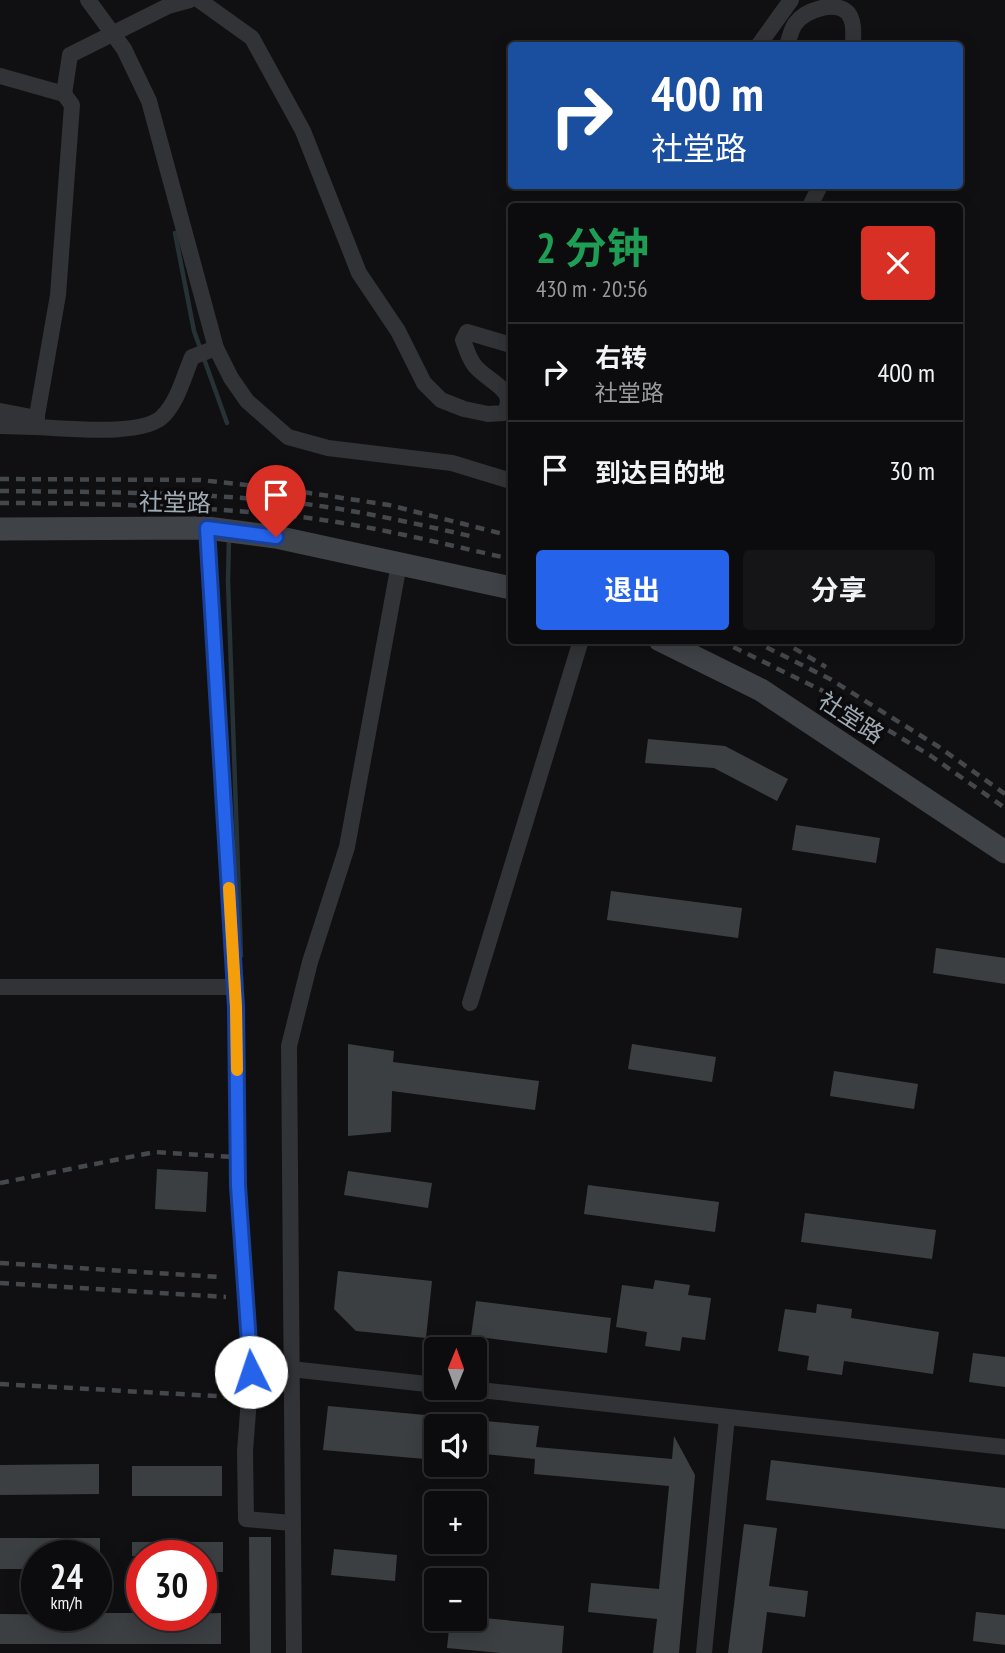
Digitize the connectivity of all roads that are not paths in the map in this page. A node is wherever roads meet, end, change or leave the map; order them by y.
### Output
1 (88, 0) edge
2 (190, 0) edge
3 (199, 0) edge
4 (791, 0) edge
5 (114, 33) junction
6 (761, 42) edge
7 (788, 42) edge
8 (853, 42) edge
9 (0, 76) edge
10 (64, 94) junction
11 (508, 344) edge
12 (213, 349) junction
13 (508, 397) edge
14 (508, 407) edge
15 (0, 411) edge
16 (36, 423) junction
17 (0, 426) edge
18 (508, 480) edge
19 (207, 528) junction
20 (0, 529) edge
21 (399, 564) junction
22 (508, 587) edge
23 (580, 644) edge
24 (668, 644) edge
25 (1005, 852) edge
26 (235, 987) junction
27 (0, 988) edge
28 (470, 1003) dead end
29 (291, 1369) junction
30 (424, 1384) edge
31 (487, 1391) edge
32 (727, 1417) junction
33 (1005, 1447) edge
34 (292, 1523) junction
35 (293, 1653) edge
36 (704, 1653) edge

1 - 5 street
2 - 5 street
3 - 14 street
4 - 6 street
5 - 10 street
5 - 12 street
7 - 8 street
9 - 10 street
10 - 16 street
11 - 13 street
12 - 16 street
12 - 18 street
15 - 16 street
16 - 17 street
19 - 20 street, 社堂路
19 - 21 street, 社堂路
19 - 26 street
21 - 22 street, 社堂路
21 - 29 street
23 - 28 street
24 - 25 street, 社堂路
26 - 27 street
26 - 34 street
29 - 30 street
29 - 34 street
31 - 32 street
32 - 33 street
32 - 36 street
34 - 35 street

